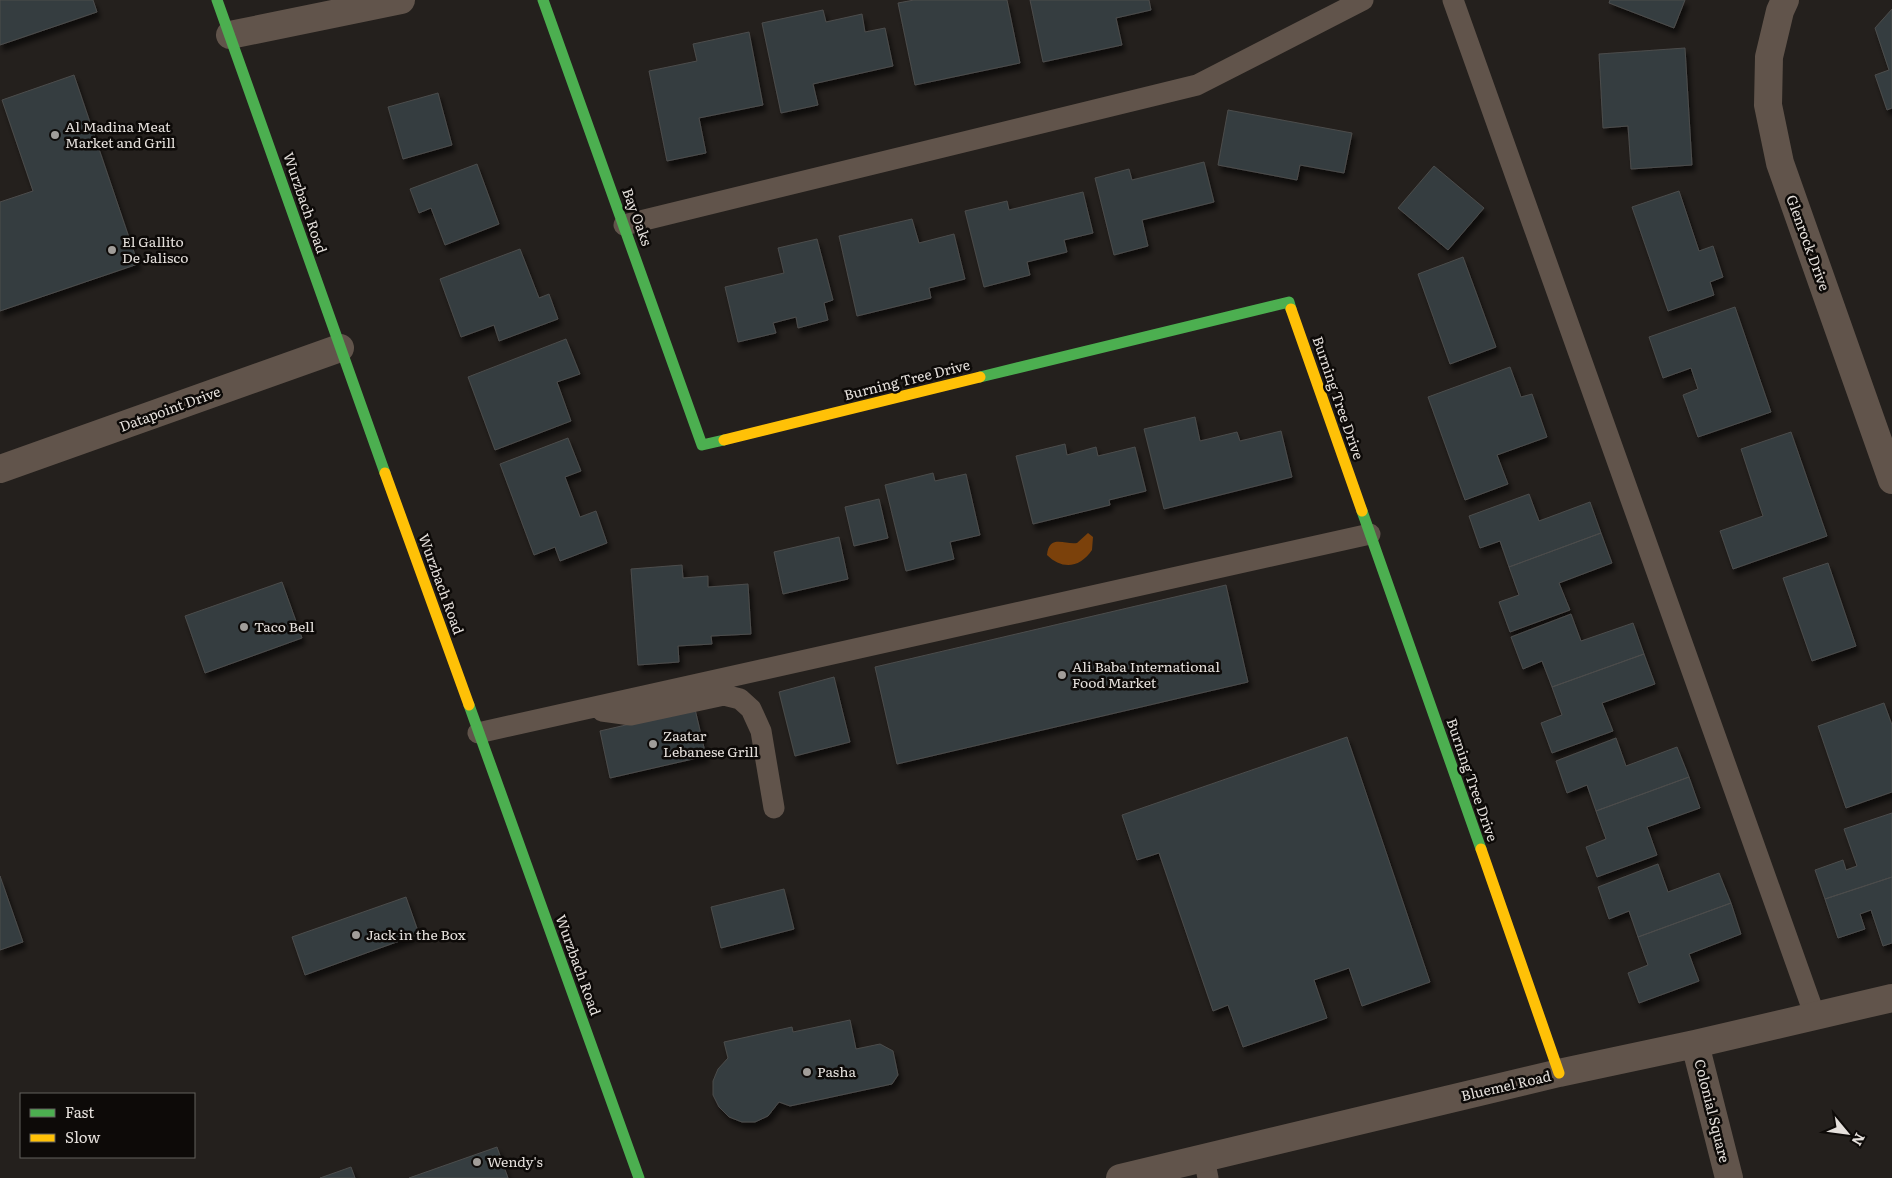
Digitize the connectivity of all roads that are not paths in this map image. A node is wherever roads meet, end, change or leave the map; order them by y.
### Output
1 (217, 0) edge
2 (401, 0) edge
3 (543, 0) edge
4 (1363, 0) edge
5 (1454, 0) edge
6 (1785, 0) edge
7 (230, 35) junction
8 (624, 225) junction
9 (340, 348) junction
10 (702, 445) joint
11 (0, 469) edge
12 (1892, 480) edge
13 (1370, 534) junction
14 (588, 709) junction
15 (478, 733) junction
16 (774, 808) dead end
17 (1892, 998) edge
18 (1815, 1016) junction
19 (1695, 1044) junction
20 (1559, 1073) junction
21 (1206, 1168) edge
22 (639, 1178) edge
23 (1120, 1178) edge
24 (1729, 1178) edge

1 - 7 street, Wurzbach Road
2 - 7 street
3 - 8 street, Bay Oaks
4 - 8 lane
5 - 18 lane
6 - 12 street, Glenrock Drive
7 - 9 street, Wurzbach Road
8 - 10 street, Bay Oaks
9 - 11 street, Datapoint Drive
9 - 15 street, Wurzbach Road
10 - 13 street, Burning Tree Drive
13 - 14 lane
13 - 20 street, Burning Tree Drive
14 - 15 lane
14 - 16 lane
15 - 22 street, Wurzbach Road
17 - 18 street, Bluemel Road
18 - 19 street, Bluemel Road
19 - 20 street, Bluemel Road
19 - 24 street, Colonial Square
20 - 21 street, Bluemel Road
21 - 23 street, Bluemel Road

